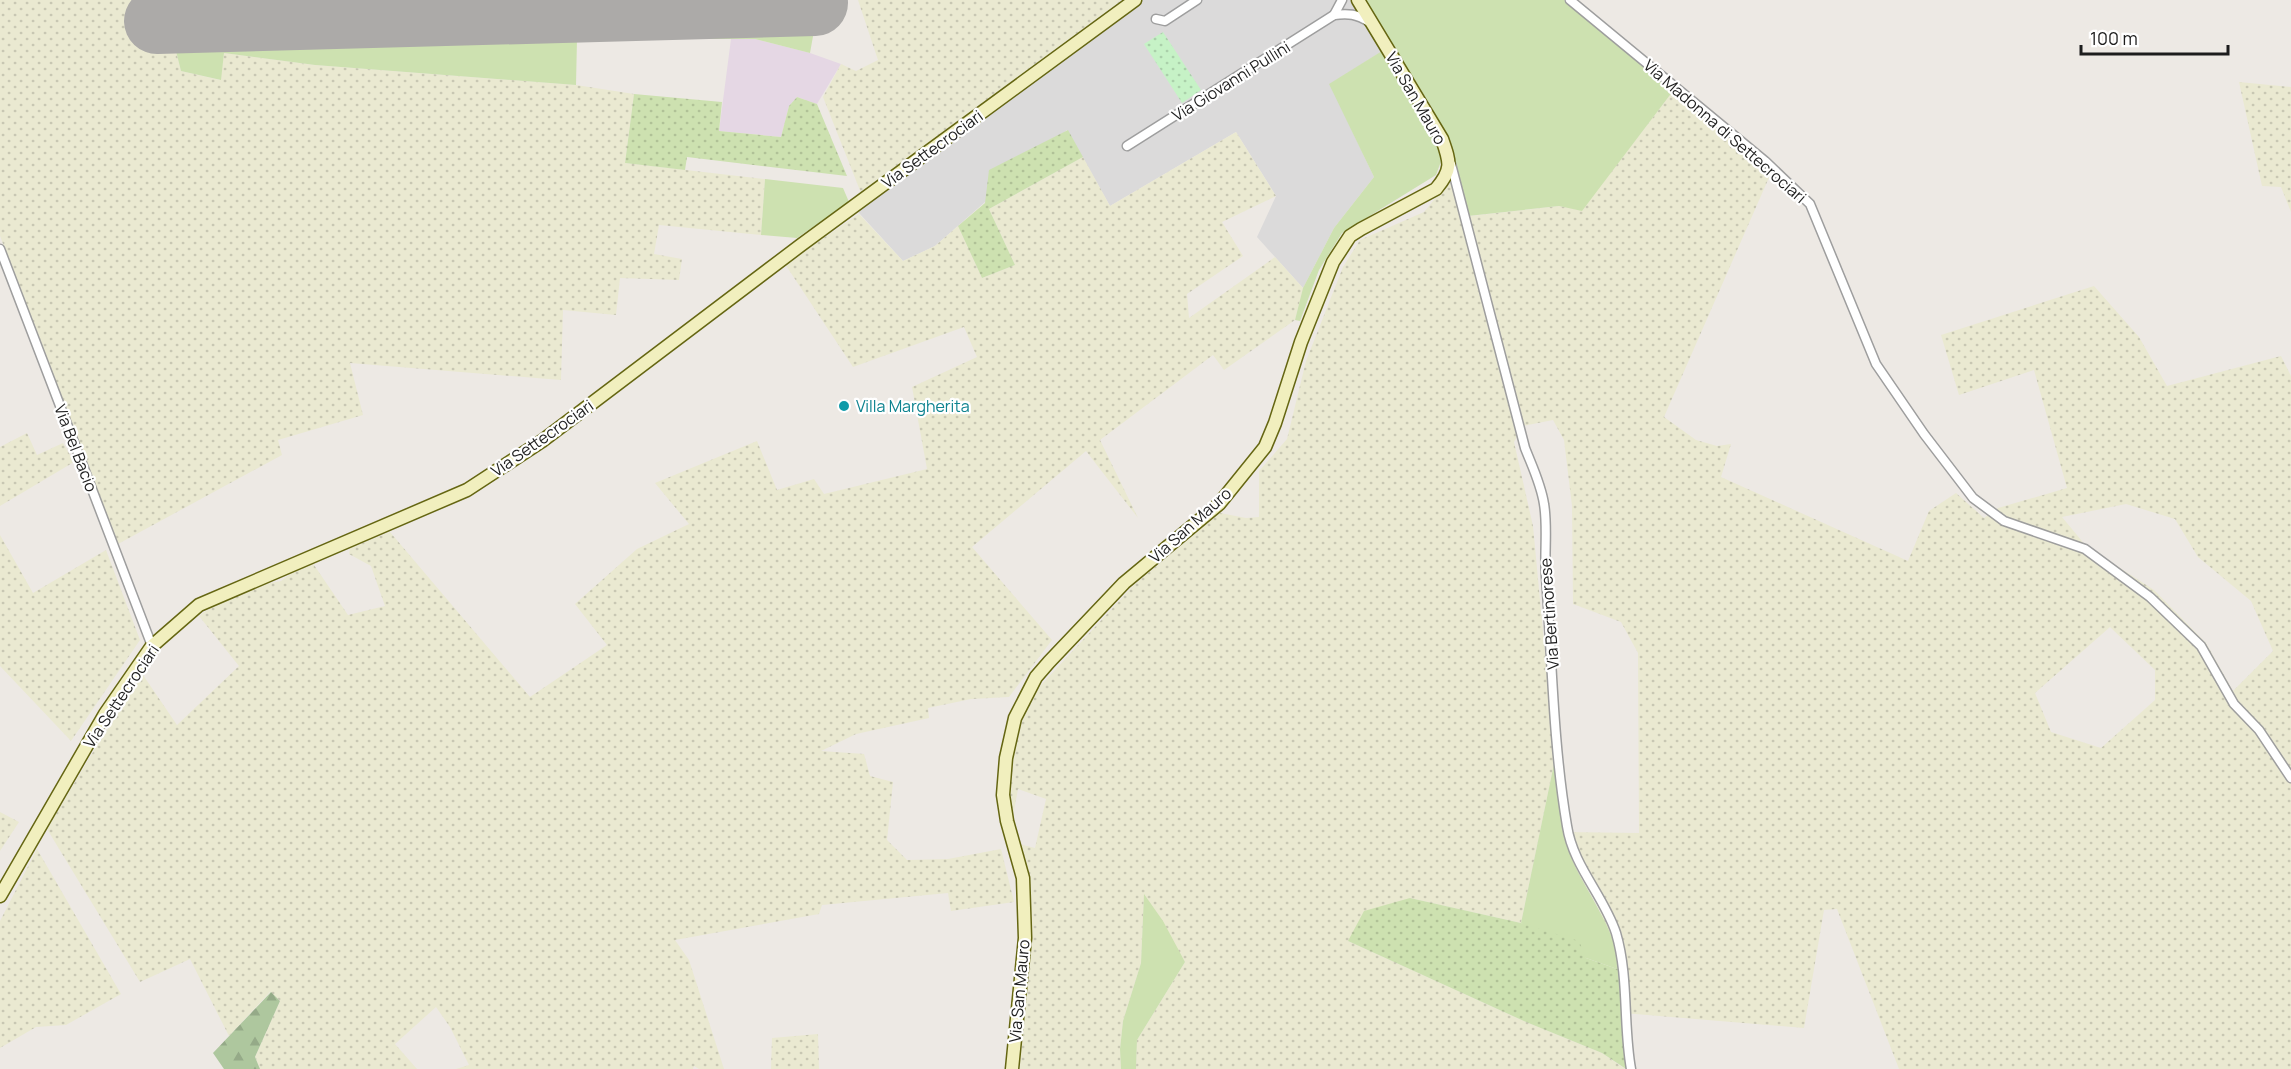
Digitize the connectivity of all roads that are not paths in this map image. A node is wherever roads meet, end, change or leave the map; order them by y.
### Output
1 (1135, 0) edge
2 (1197, 0) edge
3 (1570, 0) edge
4 (1356, 1) edge
5 (1343, 6) edge
6 (1156, 19) dead end
7 (1374, 25) junction
8 (1127, 146) dead end
9 (1449, 158) junction
10 (0, 249) edge
11 (152, 646) junction
12 (2291, 778) edge
13 (0, 896) edge
14 (1012, 1069) edge
15 (1631, 1069) edge

1 - 11 main road, Via Settecrociari
2 - 6 street
3 - 12 street, Via Madonna di Settecrociari
4 - 5 street, Via Giovanni Pullini
4 - 7 main road, Via San Mauro
5 - 7 street
5 - 8 street, Via Giovanni Pullini
7 - 9 main road, Via San Mauro
9 - 14 main road, Via San Mauro
9 - 15 street, Via Bertinorese
10 - 11 street, Via Bel Bacio
11 - 13 main road, Via Settecrociari

